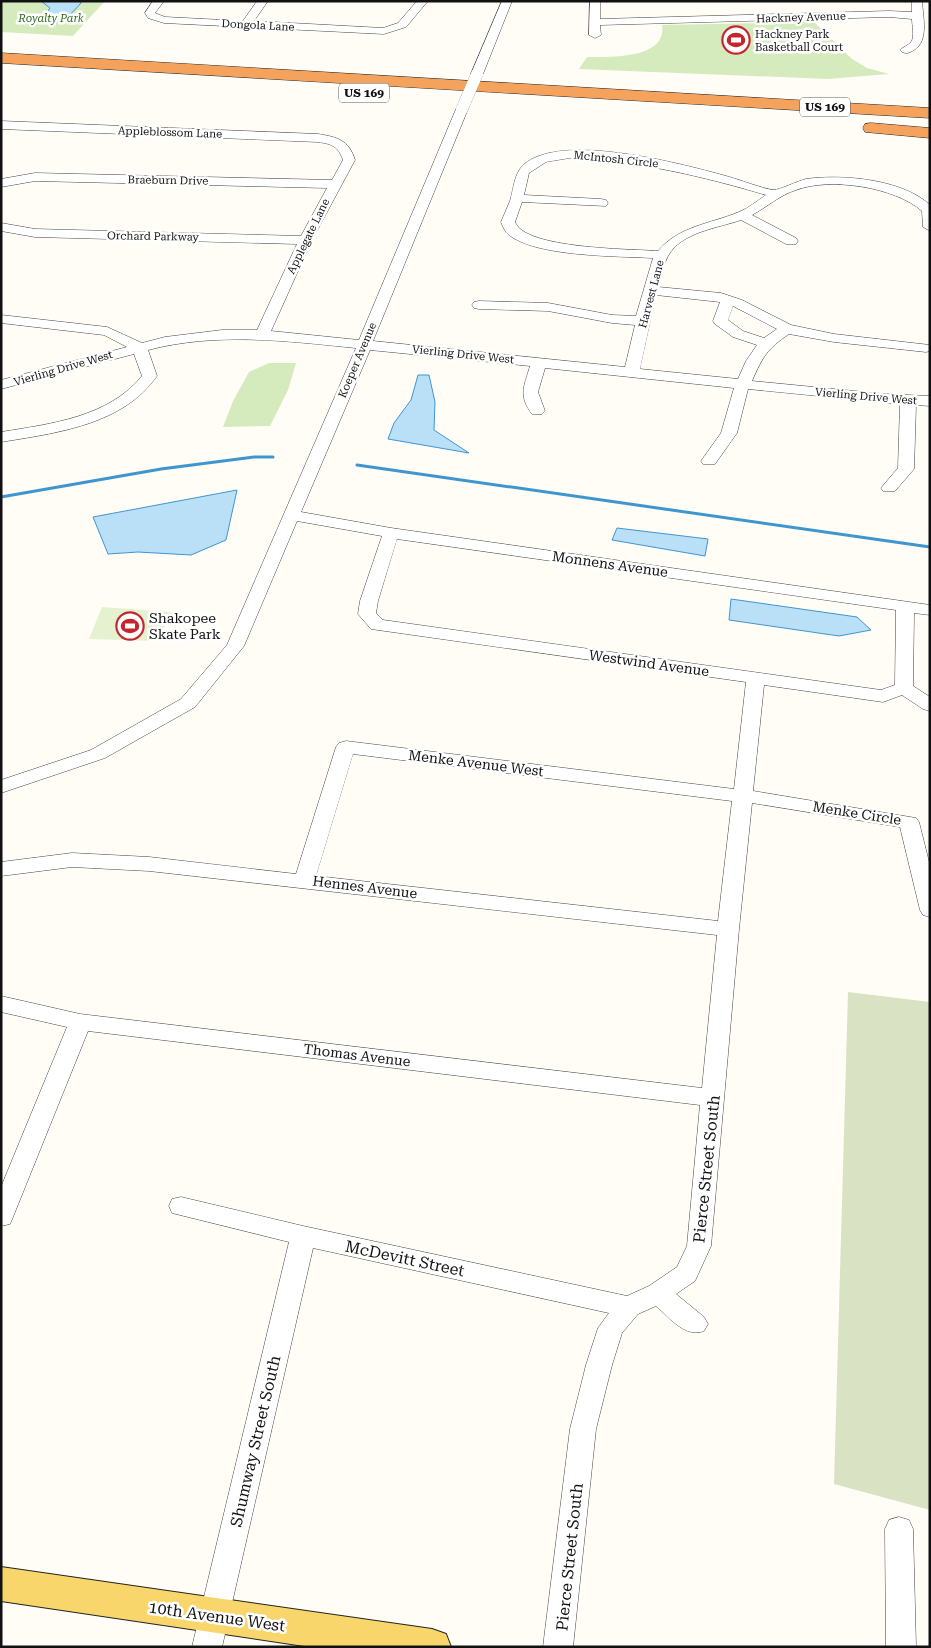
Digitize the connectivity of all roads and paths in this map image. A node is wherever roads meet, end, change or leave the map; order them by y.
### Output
1 (158, 1) edge
2 (263, 1) edge
3 (507, 1) edge
4 (595, 1) edge
5 (794, 1) edge
6 (917, 1) edge
7 (419, 2) edge
8 (918, 16) junction
9 (803, 17) junction
10 (594, 22) junction
11 (246, 24) junction
12 (594, 35) dead end
13 (906, 50) dead end
14 (1, 58) edge
15 (1, 71) edge
16 (930, 104) edge
17 (724, 107) junction
18 (930, 113) edge
19 (792, 121) dead end
20 (1, 124) edge
21 (851, 126) dead end
22 (930, 126) edge
23 (930, 133) edge
24 (339, 142) joint
25 (1, 183) edge
26 (334, 184) junction
27 (775, 194) junction
28 (517, 198) junction
29 (601, 203) dead end
30 (742, 215) junction
31 (1, 227) edge
32 (930, 227) edge
33 (305, 240) junction
34 (792, 241) dead end
35 (662, 254) junction
36 (650, 290) junction
37 (728, 300) junction
38 (479, 305) dead end
39 (1, 319) edge
40 (643, 321) junction
41 (787, 329) junction
42 (262, 334) junction
43 (766, 343) junction
44 (364, 344) junction
45 (139, 347) junction
46 (926, 348) dead end
47 (539, 362) junction
48 (632, 372) junction
49 (743, 384) junction
50 (1, 385) edge
51 (908, 401) junction
52 (930, 401) edge
53 (538, 411) dead end
54 (1, 437) edge
55 (709, 461) dead end
56 (889, 488) dead end
57 (292, 515) junction
58 (392, 533) junction
59 (904, 606) junction
60 (930, 610) edge
61 (756, 678) junction
62 (904, 688) junction
63 (930, 705) edge
64 (1, 786) edge
65 (744, 796) junction
66 (1, 869) edge
67 (304, 880) junction
68 (930, 910) edge
69 (728, 929) junction
70 (1, 1004) edge
71 (80, 1022) junction
72 (714, 1098) junction
73 (181, 1206) dead end
74 (1, 1217) edge
75 (303, 1236) junction
76 (658, 1293) junction
77 (629, 1307) junction
78 (695, 1324) dead end
79 (899, 1530) dead end
80 (1, 1584) edge
81 (210, 1632) edge
82 (432, 1647) edge
83 (558, 1647) edge
84 (901, 1647) edge

1 - 11 street, Dongola Lane
2 - 11 street
3 - 44 street, Koeper Avenue, bridge
4 - 10 street
5 - 9 street
6 - 8 street
7 - 11 street, Dongola Lane
8 - 9 street, Hackney Avenue
8 - 13 street
9 - 10 street, Hackney Avenue
10 - 12 street
14 - 17 highway, US 169
15 - 17 highway, US 169
16 - 17 highway
17 - 18 highway, US 169
17 - 19 highway
17 - 22 highway, US 169
20 - 24 street, Appleblossom Lane
21 - 23 highway
24 - 26 street, Applegate Lane
25 - 26 street, Braeburn Drive
26 - 33 street, Applegate Lane
27 - 28 street, McIntosh Circle
27 - 30 street, Harvest Lane
27 - 32 street, Harvest Lane
28 - 29 street
28 - 35 street, McIntosh Circle
30 - 34 street
30 - 35 street, Harvest Lane
31 - 33 street, Orchard Parkway
33 - 42 street, Applegate Lane
35 - 36 street, Harvest Lane
36 - 37 street
36 - 40 street, Harvest Lane
37 - 41 street
37 - 43 street
38 - 40 street
39 - 45 street
40 - 48 street, Harvest Lane
41 - 43 street
41 - 46 street
42 - 44 street, Vierling Drive West
42 - 45 street, Vierling Drive West
43 - 49 street
44 - 47 street, Vierling Drive West
44 - 57 street, Koeper Avenue
45 - 50 street, Vierling Drive West
45 - 54 street
47 - 48 street, Vierling Drive West
47 - 53 street
48 - 49 street, Vierling Drive West
49 - 51 street, Vierling Drive West
49 - 55 street
51 - 52 street, Vierling Drive West
51 - 56 street
57 - 58 street, Monnens Avenue
57 - 64 street, Koeper Avenue
58 - 59 street, Monnens Avenue
58 - 61 street, Westwind Avenue
59 - 60 street, Monnens Avenue
59 - 62 street
61 - 62 street, Westwind Avenue
61 - 65 street, Pierce Street South
62 - 63 street
65 - 67 street, Menke Avenue West
65 - 68 street, Menke Circle
65 - 69 street, Pierce Street South
66 - 67 street, Hennes Avenue
67 - 69 street, Hennes Avenue
69 - 72 street, Pierce Street South
70 - 71 street, Thomas Avenue
71 - 72 street, Thomas Avenue
71 - 74 street
72 - 76 street, Pierce Street South
73 - 75 street, McDevitt Street
75 - 77 street, McDevitt Street
75 - 81 street, Shumway Street South
76 - 77 street, Pierce Street South
76 - 78 street
77 - 83 street, Pierce Street South
79 - 84 street
80 - 81 main road, 10th Avenue West
81 - 82 main road, 10th Avenue West

